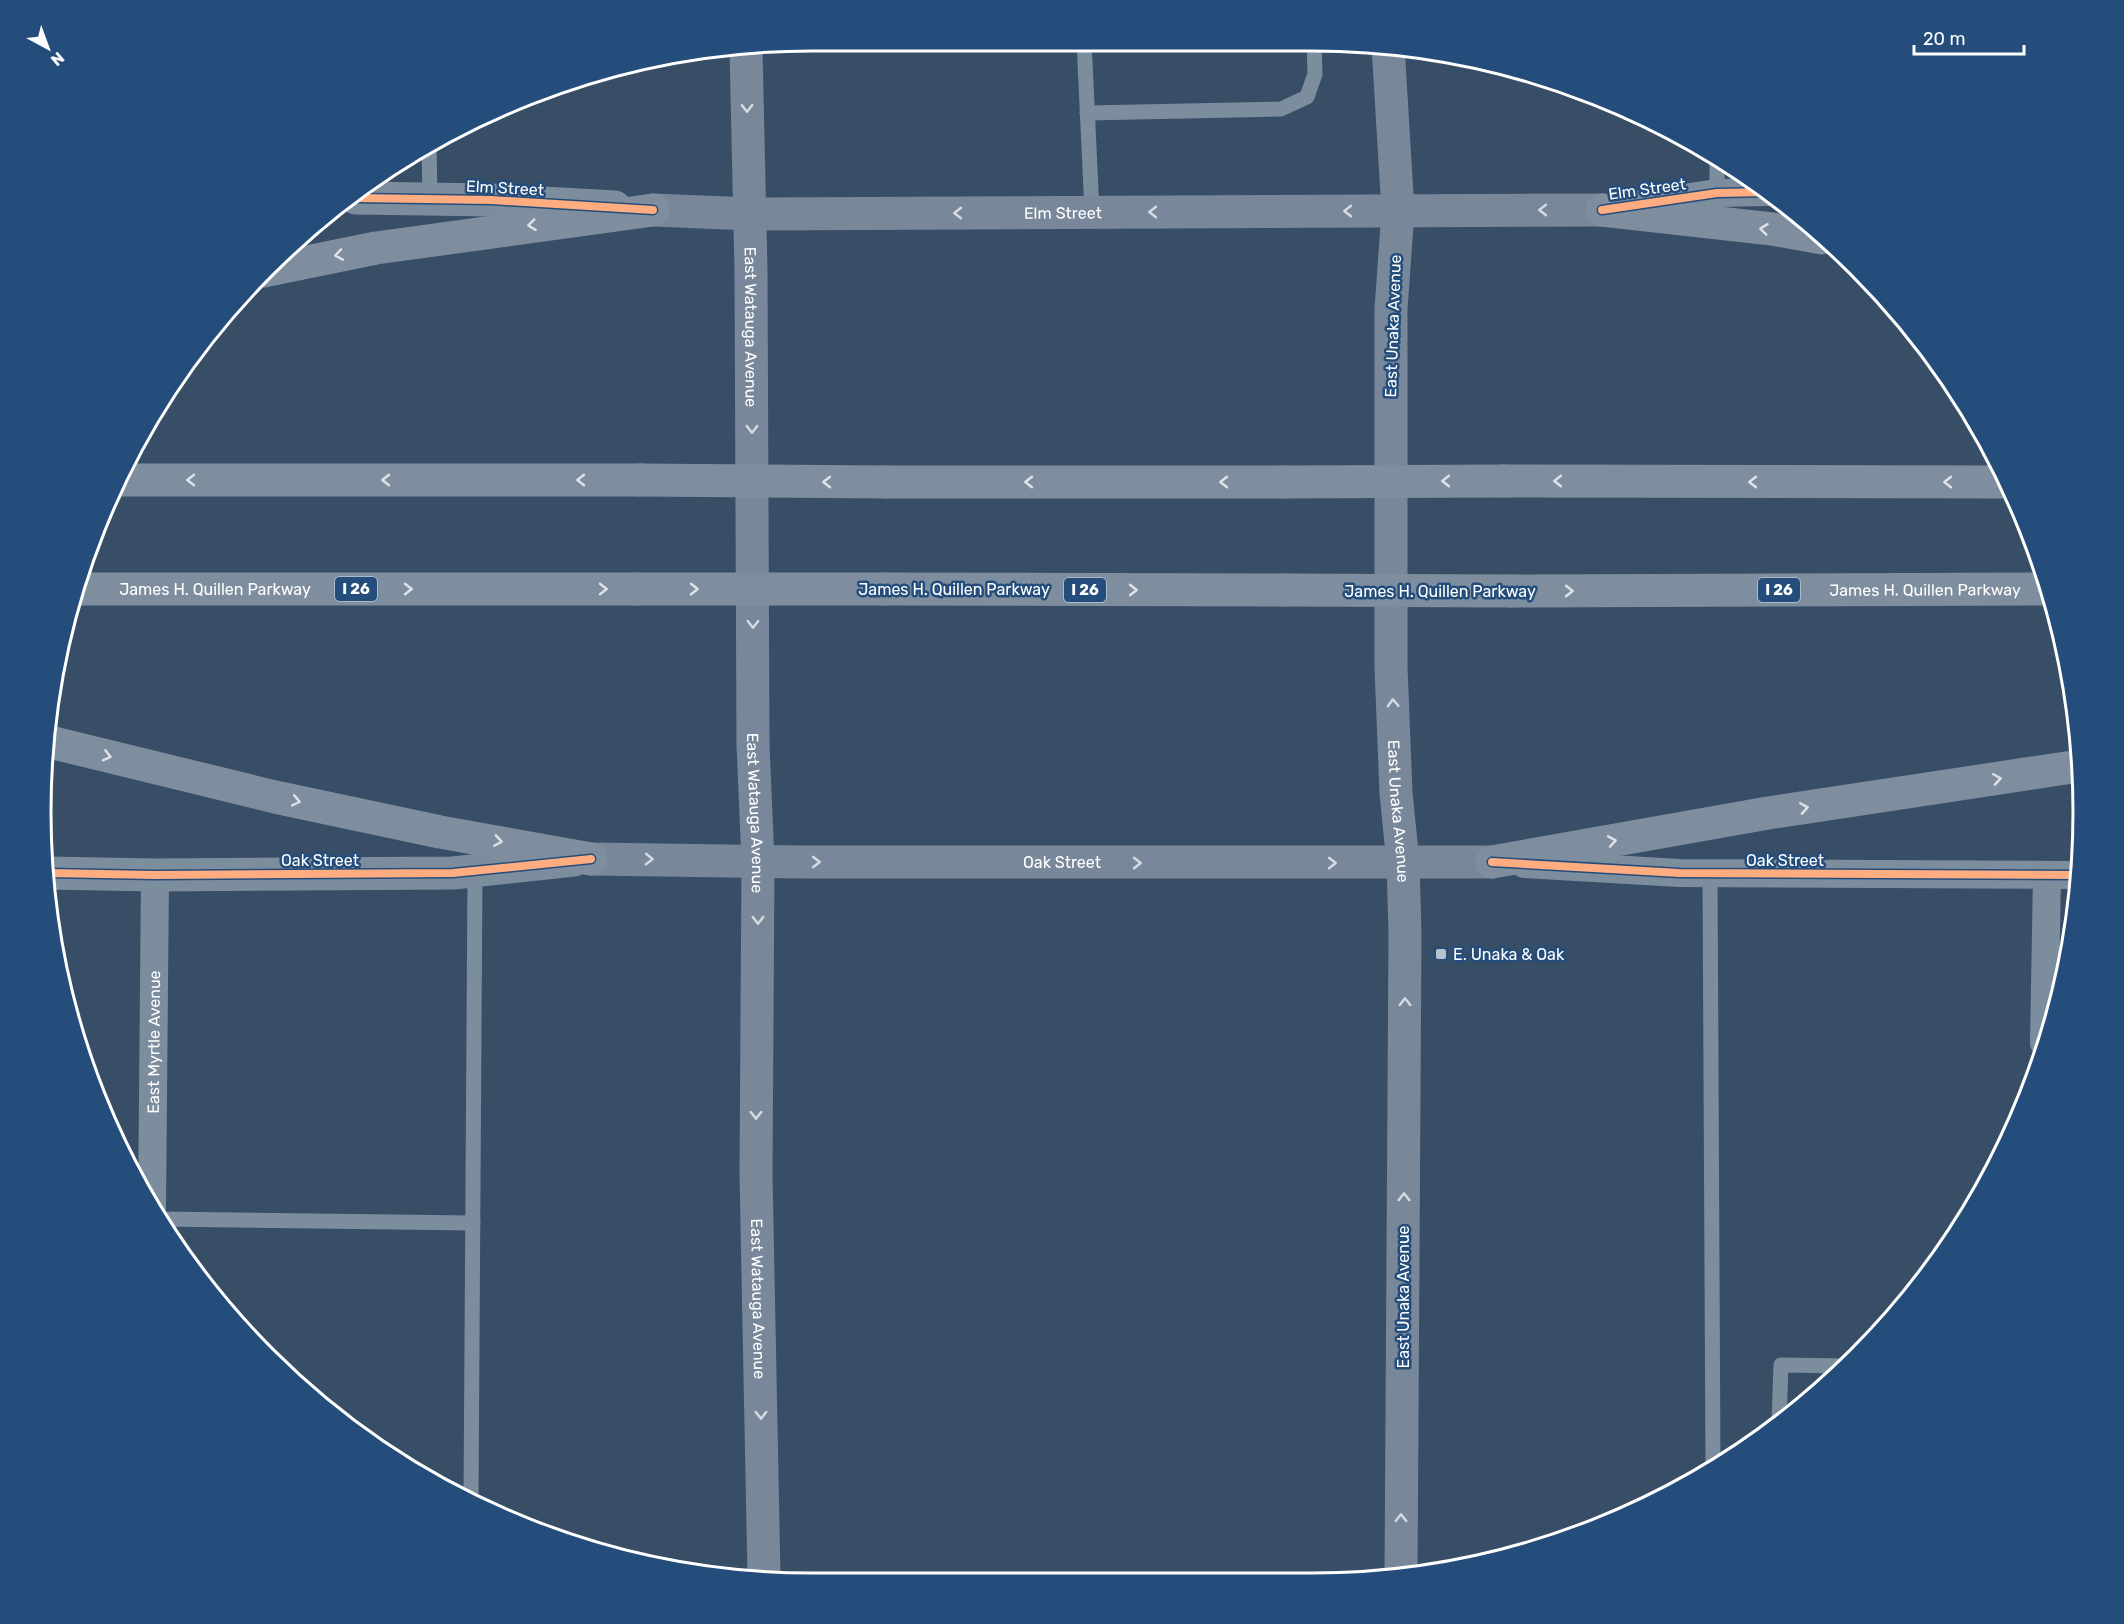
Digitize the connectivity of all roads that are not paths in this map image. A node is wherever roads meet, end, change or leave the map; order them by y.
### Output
1 (1085, 51) edge
2 (1314, 51) edge
3 (746, 55) edge
4 (1389, 56) edge
5 (1088, 113) junction
6 (429, 154) edge
7 (1717, 168) edge
8 (1753, 192) edge
9 (1717, 193) junction
10 (363, 198) edge
11 (430, 199) junction
12 (653, 210) junction
13 (1602, 210) junction
14 (1398, 211) junction
15 (1092, 212) junction
16 (750, 214) junction
17 (1809, 236) edge
18 (281, 267) edge
19 (127, 480) edge
20 (1998, 482) edge
21 (85, 589) edge
22 (2039, 589) edge
23 (55, 743) edge
24 (2071, 767) edge
25 (591, 859) junction
26 (758, 862) junction
27 (1492, 862) junction
28 (1403, 863) junction
29 (475, 871) junction
30 (54, 873) edge
31 (1710, 873) junction
32 (155, 874) junction
33 (2047, 875) junction
34 (2070, 875) edge
35 (2044, 1018) edge
36 (152, 1190) edge
37 (169, 1219) edge
38 (473, 1223) junction
39 (1833, 1366) edge
40 (1779, 1412) edge
41 (1713, 1458) edge
42 (471, 1493) edge
43 (1401, 1567) edge
44 (764, 1571) edge

1 - 5 lane
2 - 5 lane
3 -> 16 main road, East Watauga Avenue
4 - 14 main road, East Unaka Avenue
5 - 15 lane
6 - 11 lane
7 - 9 lane
8 - 9 street, Elm Street
9 - 13 street, Elm Street
10 - 11 street, Elm Street
11 - 12 street, Elm Street
12 - 16 main road, Elm Street
12 -> 18 highway
13 -> 14 main road, Elm Street
17 -> 13 highway
14 -> 15 main road, Elm Street
28 -> 14 main road, East Unaka Avenue
15 -> 16 main road, Elm Street
16 -> 26 main road, East Watauga Avenue
20 -> 19 highway, bridge
21 -> 22 highway, James H. Quillen Parkway / I 26, bridge
23 -> 25 highway
27 -> 24 highway
25 -> 26 main road, Oak Street
25 - 29 street, Oak Street
26 -> 28 main road, Oak Street
26 -> 44 main road, East Watauga Avenue
27 - 28 main road, Oak Street
27 - 31 street, Oak Street
43 -> 28 main road, East Unaka Avenue
29 - 32 street, Oak Street
29 - 38 lane
30 - 32 street, Oak Street
31 - 33 street, Oak Street
31 - 41 lane
32 - 36 street, East Myrtle Avenue
33 - 34 street, Oak Street
33 - 35 street
37 - 38 lane
38 - 42 lane
39 - 40 lane

